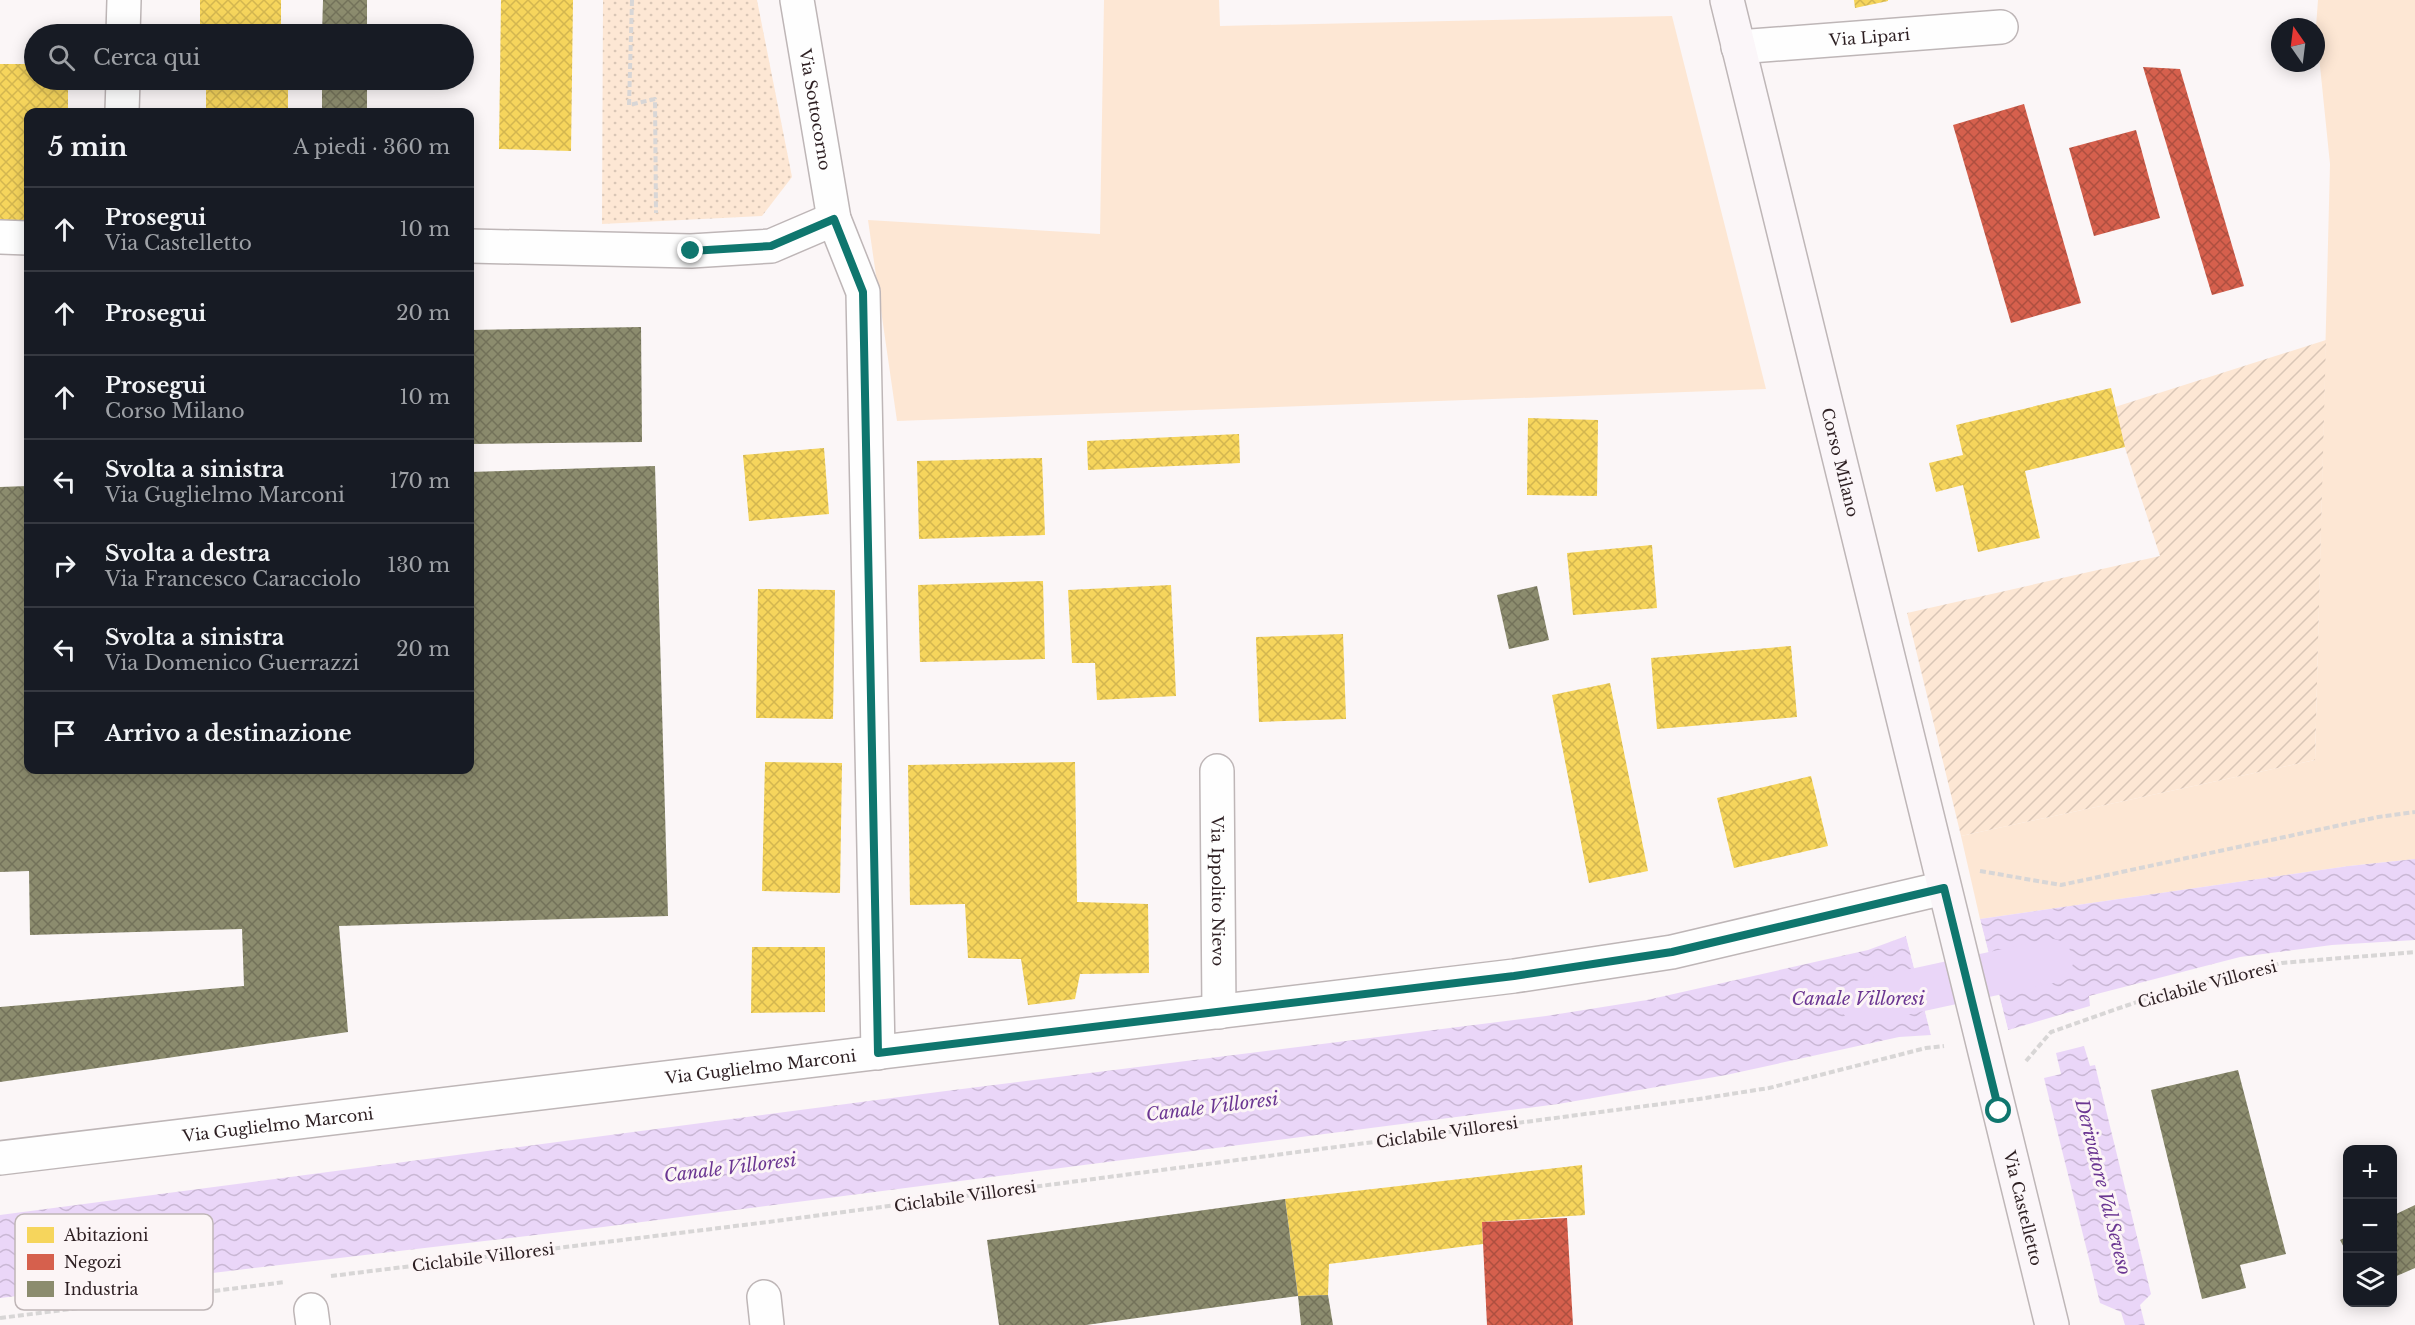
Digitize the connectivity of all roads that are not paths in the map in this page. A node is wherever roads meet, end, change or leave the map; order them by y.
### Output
1 (123, 0) edge
2 (797, 0) edge
3 (1727, 0) edge
4 (123, 24) edge
5 (2001, 27) dead end
6 (1738, 47) junction
7 (123, 90) edge
8 (122, 108) edge
9 (834, 219) junction
10 (0, 237) edge
11 (24, 238) edge
12 (474, 246) edge
13 (1217, 771) dead end
14 (1941, 876) junction
15 (1952, 925) joint
16 (1219, 1012) junction
17 (878, 1053) junction
18 (0, 1158) edge
19 (2052, 1325) edge

1 - 4 street
2 - 9 street, Via Sottocorno
3 - 6 main road, Corso Milano
5 - 6 street, Via Lipari
6 - 14 main road, Corso Milano
7 - 8 street
9 - 12 street
9 - 17 street, Via Sottocorno
10 - 11 street
13 - 16 street, Via Ippolito Nievo
14 - 15 main road, Corso Milano
14 - 16 street, Via Guglielmo Marconi
15 - 19 main road, Via Castelletto
16 - 17 street, Via Guglielmo Marconi
17 - 18 street, Via Guglielmo Marconi

